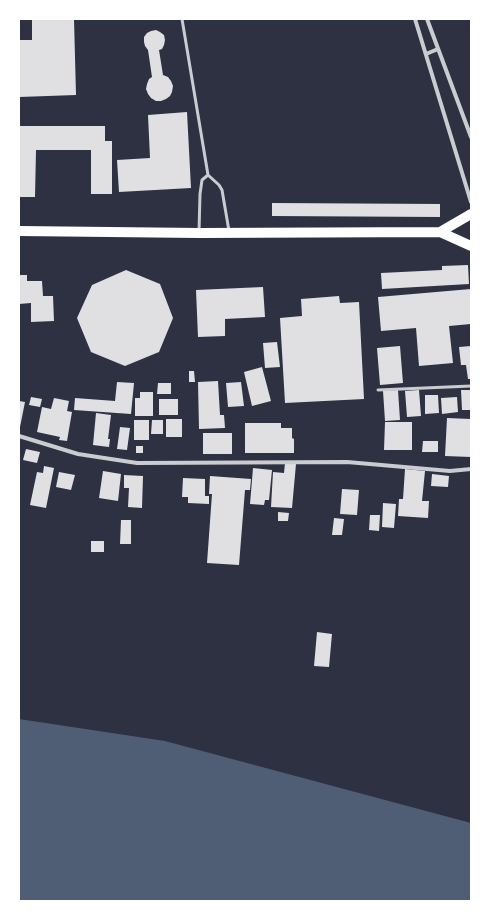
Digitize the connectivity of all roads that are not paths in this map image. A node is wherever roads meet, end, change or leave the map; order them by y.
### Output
1 (182, 19) edge
2 (415, 19) edge
3 (427, 19) edge
4 (438, 50) junction
5 (426, 54) junction
6 (471, 137) edge
7 (208, 175) junction
8 (471, 202) edge
9 (471, 214) edge
10 (19, 232) edge
11 (440, 232) junction
12 (199, 233) junction
13 (229, 233) junction
14 (471, 247) edge
15 (471, 386) edge
16 (378, 390) dead end
17 (19, 436) edge
18 (471, 469) edge

1 - 7 lane
2 - 5 street
3 - 4 street
4 - 5 street
4 - 6 street
5 - 8 street
7 - 12 lane
7 - 13 lane
9 - 11 main road
10 - 12 main road
11 - 13 main road
11 - 14 main road
12 - 13 main road
15 - 16 lane
17 - 18 street

